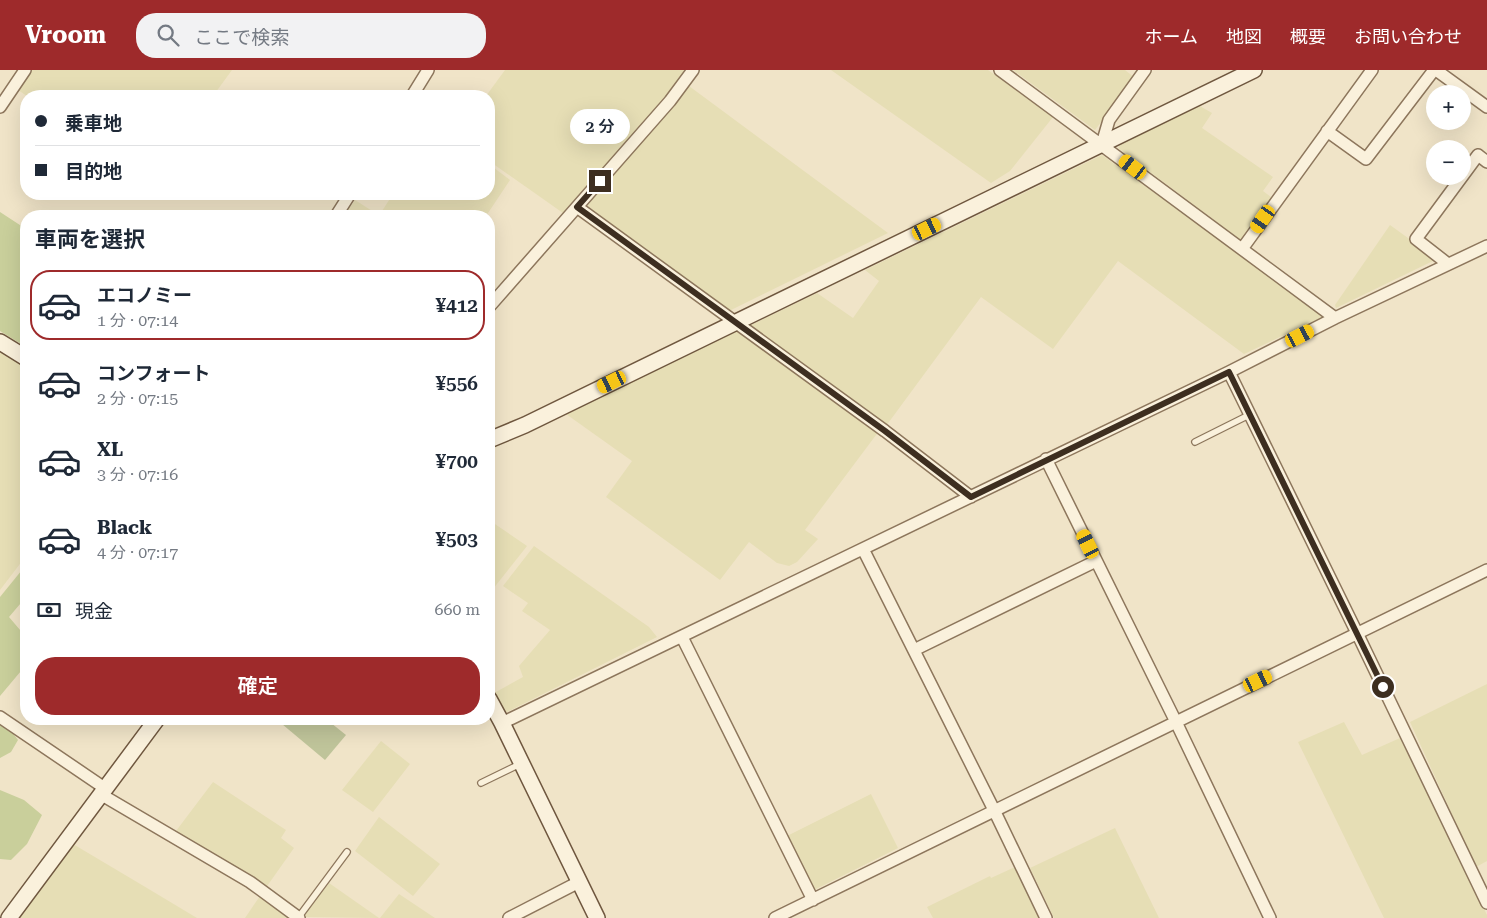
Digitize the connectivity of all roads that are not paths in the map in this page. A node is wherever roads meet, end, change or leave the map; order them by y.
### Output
1 (25, 70) edge
2 (428, 70) edge
3 (693, 70) edge
4 (1000, 70) edge
5 (1145, 70) edge
6 (1254, 70) edge
7 (1372, 70) edge
8 (1435, 70) edge
9 (416, 90) edge
10 (0, 107) edge
11 (1487, 107) edge
12 (1327, 132) junction
13 (1102, 144) junction
14 (1487, 162) edge
15 (577, 207) junction
16 (1487, 246) edge
17 (1242, 249) junction
18 (1448, 264) junction
19 (495, 300) edge
20 (1335, 318) junction
21 (734, 322) junction
22 (0, 342) edge
23 (20, 354) edge
24 (1229, 372) junction
25 (1249, 415) junction
26 (495, 438) edge
27 (1195, 442) dead end
28 (1046, 459) junction
29 (971, 497) junction
30 (863, 549) junction
31 (1096, 561) junction
32 (1487, 570) edge
33 (1357, 633) junction
34 (682, 637) junction
35 (914, 650) junction
36 (495, 710) edge
37 (0, 717) edge
38 (1176, 722) junction
39 (502, 723) junction
40 (154, 725) edge
41 (522, 763) junction
42 (481, 783) dead end
43 (104, 792) junction
44 (994, 810) junction
45 (347, 852) dead end
46 (579, 882) junction
47 (812, 900) junction
48 (1487, 903) edge
49 (9, 918) edge
50 (299, 918) edge
51 (508, 918) edge
52 (597, 918) edge
53 (775, 918) edge
54 (1046, 918) edge
55 (1270, 918) edge

1 - 10 street
2 - 9 street
3 - 15 street
4 - 13 street
5 - 13 street
6 - 13 street
7 - 12 street
8 - 11 street
8 - 12 street
12 - 17 street
13 - 17 street
13 - 21 street
14 - 18 street
15 - 19 street
15 - 21 street
16 - 18 street
17 - 20 street
18 - 20 street
20 - 24 street
21 - 26 street
21 - 29 street
22 - 23 street
24 - 25 street
24 - 28 street
25 - 27 lane
25 - 33 street
28 - 29 street
28 - 31 street
29 - 30 street
30 - 34 street
30 - 35 street
31 - 35 street
31 - 38 street
32 - 33 street
33 - 38 street
33 - 48 street
34 - 39 street
34 - 47 street
35 - 44 street
36 - 39 street
37 - 43 street
38 - 44 street
38 - 55 street
39 - 41 street
40 - 43 street
41 - 42 lane
41 - 46 street
43 - 49 street
43 - 50 street
44 - 47 street
44 - 54 street
45 - 50 lane
46 - 51 street
46 - 52 street
47 - 53 street

